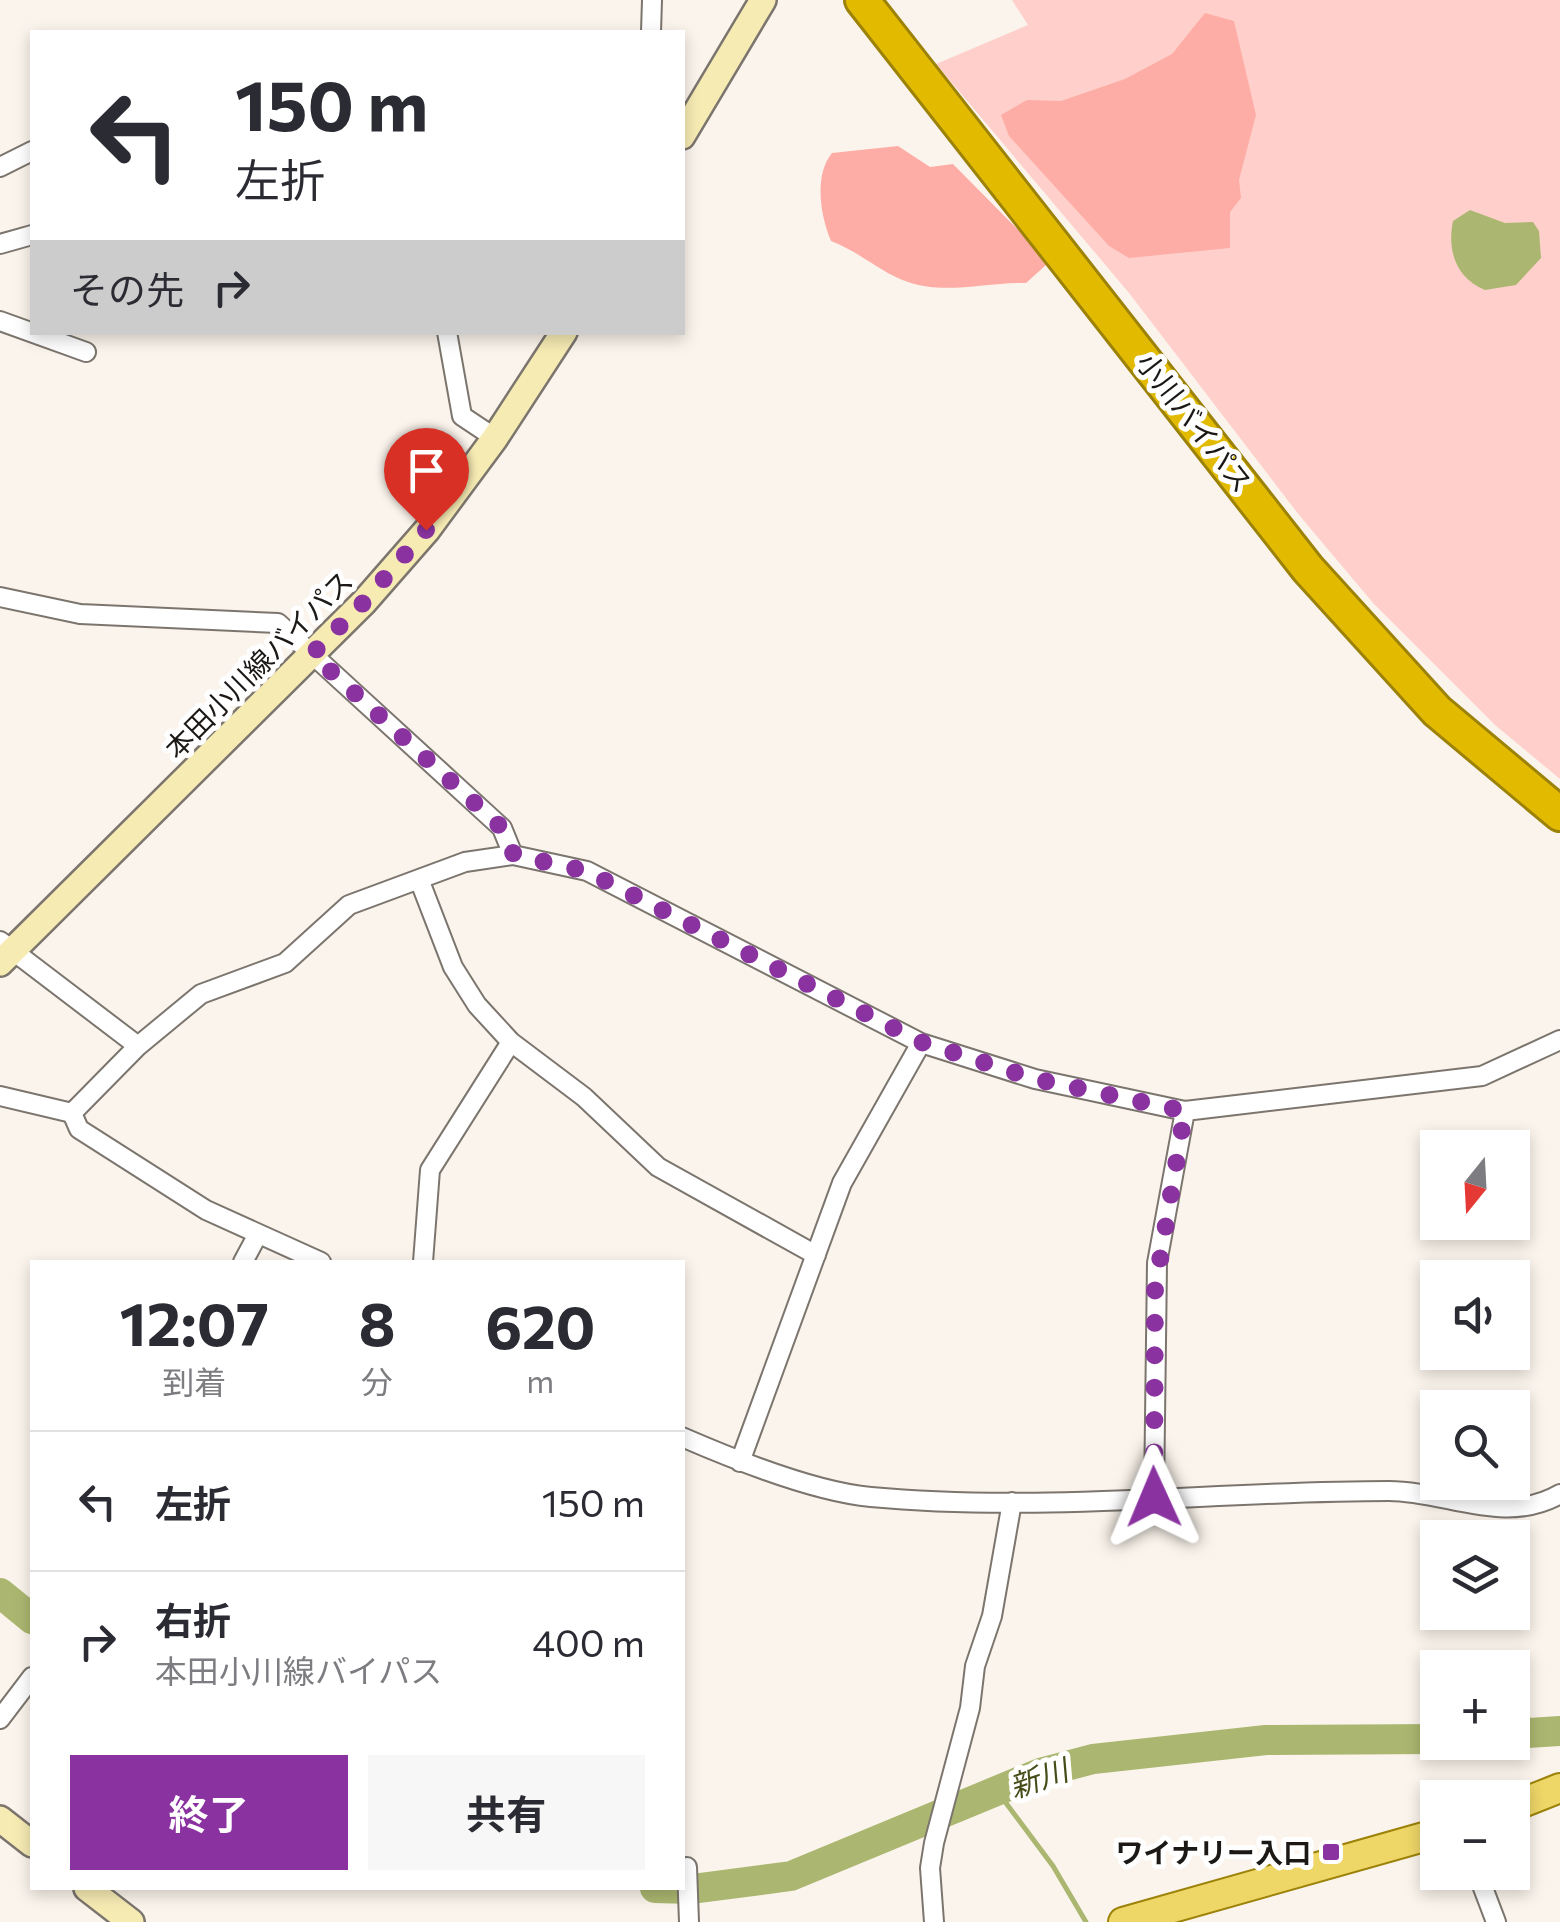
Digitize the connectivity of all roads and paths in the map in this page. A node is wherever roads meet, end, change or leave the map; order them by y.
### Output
1 (652, 0) edge
2 (762, 0) edge
3 (862, 0) edge
4 (650, 30) edge
5 (685, 131) edge
6 (30, 152) edge
7 (0, 167) edge
8 (30, 236) edge
9 (0, 244) edge
10 (0, 321) edge
11 (30, 332) edge
12 (39, 335) edge
13 (448, 335) edge
14 (562, 335) edge
15 (86, 352) dead end
16 (495, 438) junction
17 (0, 597) edge
18 (312, 654) junction
19 (1560, 814) edge
20 (514, 855) junction
21 (419, 879) junction
22 (4, 951) edge
23 (1560, 1040) edge
24 (511, 1042) junction
25 (921, 1042) junction
26 (138, 1046) junction
27 (0, 1096) edge
28 (1185, 1111) junction
29 (72, 1113) junction
30 (258, 1234) junction
31 (816, 1256) junction
32 (244, 1260) edge
33 (316, 1260) edge
34 (422, 1260) edge
35 (685, 1437) edge
36 (740, 1462) junction
37 (1560, 1494) edge
38 (1154, 1497) junction
39 (1012, 1502) junction
40 (30, 1680) edge
41 (0, 1719) edge
42 (1560, 1788) edge
43 (1530, 1799) edge
44 (0, 1819) edge
45 (1420, 1837) edge
46 (30, 1842) edge
47 (687, 1867) dead end
48 (91, 1890) edge
49 (1484, 1890) edge
50 (688, 1917) edge
51 (131, 1922) edge
52 (934, 1922) edge
53 (1123, 1922) edge
54 (1496, 1922) edge

1 - 4 street
2 - 5 main road
3 - 19 highway, 小川バイパス
6 - 7 street
8 - 9 street
10 - 11 street
12 - 15 street
13 - 16 street
14 - 16 main road, 本田小川線バイパス
16 - 18 main road, 本田小川線バイパス
17 - 18 street
18 - 20 street
18 - 22 main road, 本田小川線バイパス
20 - 21 street
20 - 25 street
21 - 24 street
21 - 26 street
22 - 26 street
23 - 28 street
24 - 31 street
24 - 34 street
25 - 28 street
25 - 31 street
26 - 29 street
27 - 29 street
28 - 38 street
29 - 30 street
30 - 32 street
30 - 33 street
31 - 36 street
35 - 36 street
36 - 39 street
37 - 38 street
38 - 39 street
39 - 52 street
40 - 41 street
42 - 43 main road
44 - 46 main road
45 - 53 main road
47 - 50 street
48 - 51 main road
49 - 54 street

